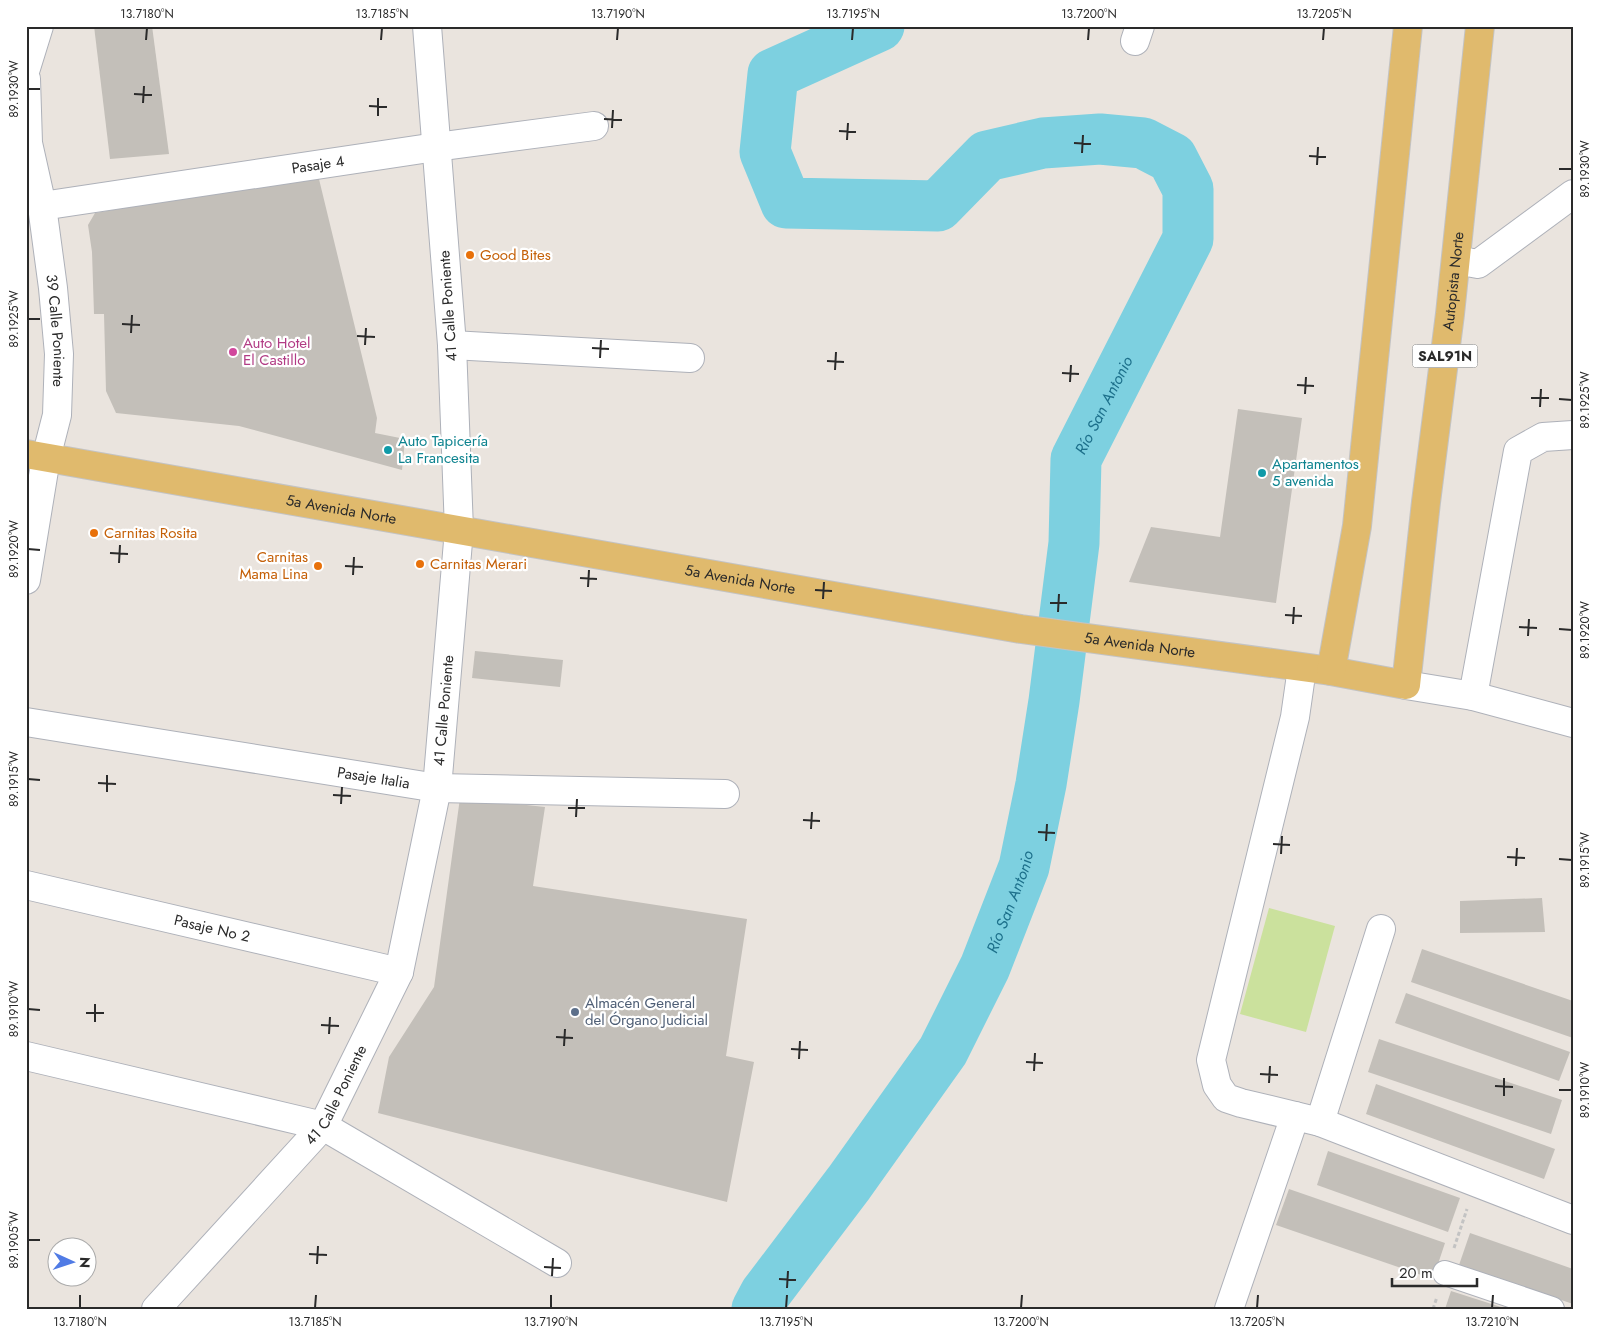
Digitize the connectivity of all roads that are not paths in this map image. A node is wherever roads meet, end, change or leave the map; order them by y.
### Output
1 (39, 26) edge
2 (427, 26) edge
3 (1408, 26) edge
4 (1480, 26) edge
5 (26, 68) edge
6 (26, 79) edge
7 (594, 126) dead end
8 (436, 147) junction
9 (1573, 194) edge
10 (42, 206) junction
11 (1456, 260) junction
12 (452, 345) junction
13 (690, 358) dead end
14 (1573, 435) edge
15 (36, 456) edge
16 (459, 530) junction
17 (26, 580) edge
18 (1302, 668) junction
19 (1331, 671) junction
20 (1406, 685) junction
21 (1473, 696) junction
22 (26, 722) edge
23 (1573, 723) edge
24 (437, 788) junction
25 (725, 794) dead end
26 (26, 885) edge
27 (1381, 929) dead end
28 (400, 972) junction
29 (26, 1056) edge
30 (1307, 1119) junction
31 (323, 1126) junction
32 (1573, 1220) edge
33 (557, 1263) dead end
34 (1445, 1272) road end
35 (156, 1309) edge
36 (1229, 1309) edge
37 (1552, 1309) edge

1 - 5 street
2 - 8 street, 41 Calle Poniente
3 - 19 main road
4 - 11 main road, Autopista Norte / SAL91N
6 - 10 street, 39 Calle Poniente
7 - 8 street, Pasaje 4
8 - 10 street, Pasaje 4
8 - 12 street, 41 Calle Poniente
9 - 11 street
10 - 15 street, 39 Calle Poniente
11 - 20 main road, Autopista Norte / SAL91N
12 - 13 street
12 - 16 street, 41 Calle Poniente
14 - 21 street
15 - 16 main road, 5a Avenida Norte
15 - 17 street, 39 Calle Poniente
16 - 18 main road, 5a Avenida Norte
16 - 24 street, 41 Calle Poniente
18 - 19 main road, 5a Avenida Norte
18 - 30 street
19 - 20 main road, 5a Avenida Norte
20 - 21 street, 5a Avenida Norte
21 - 23 street, 5a Avenida Norte
22 - 24 street, Pasaje Italia
24 - 25 street, Pasaje Italia
24 - 28 street, 41 Calle Poniente
26 - 28 street, Pasaje No 2
27 - 30 street
28 - 31 street, 41 Calle Poniente
29 - 31 street
30 - 32 street
30 - 36 street
31 - 33 street
31 - 35 street, 41 Calle Poniente
34 - 37 street

